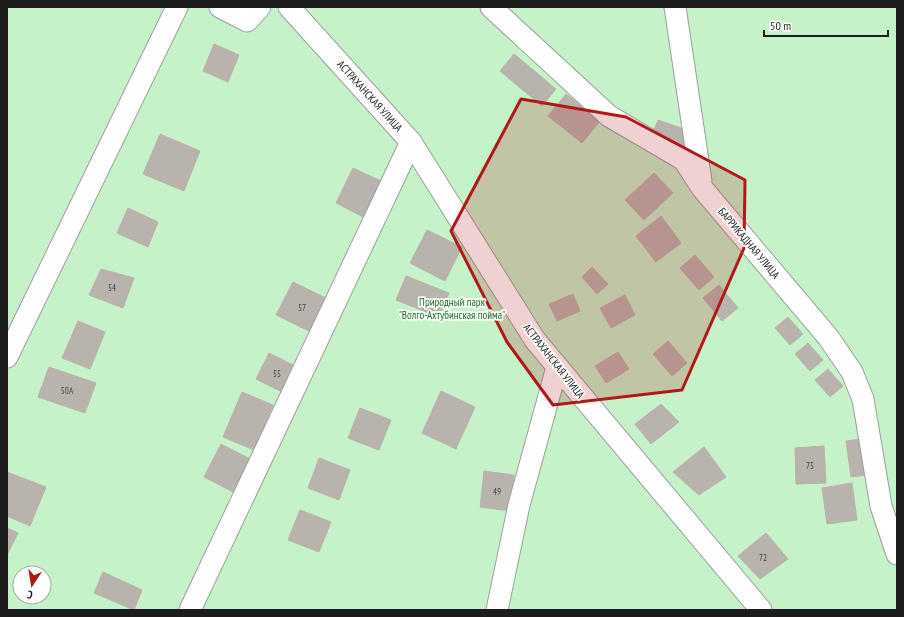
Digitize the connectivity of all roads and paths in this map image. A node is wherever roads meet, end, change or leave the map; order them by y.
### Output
1 (177, 7) edge
2 (220, 7) edge
3 (260, 7) edge
4 (290, 7) edge
5 (491, 7) edge
6 (675, 7) edge
7 (411, 142) junction
8 (702, 188) junction
9 (7, 357) edge
10 (557, 367) junction
11 (897, 554) edge
12 (499, 608) edge
13 (190, 610) edge
14 (761, 610) edge

1 - 9 street
2 - 3 street
4 - 7 street, АСТРАХАНСКАЯ УЛИЦА
5 - 8 street, БАРРИКАДНАЯ УЛИЦА
6 - 8 street
7 - 10 street, АСТРАХАНСКАЯ УЛИЦА
7 - 13 street
8 - 11 street, БАРРИКАДНАЯ УЛИЦА
10 - 12 street
10 - 14 street, АСТРАХАНСКАЯ УЛИЦА

